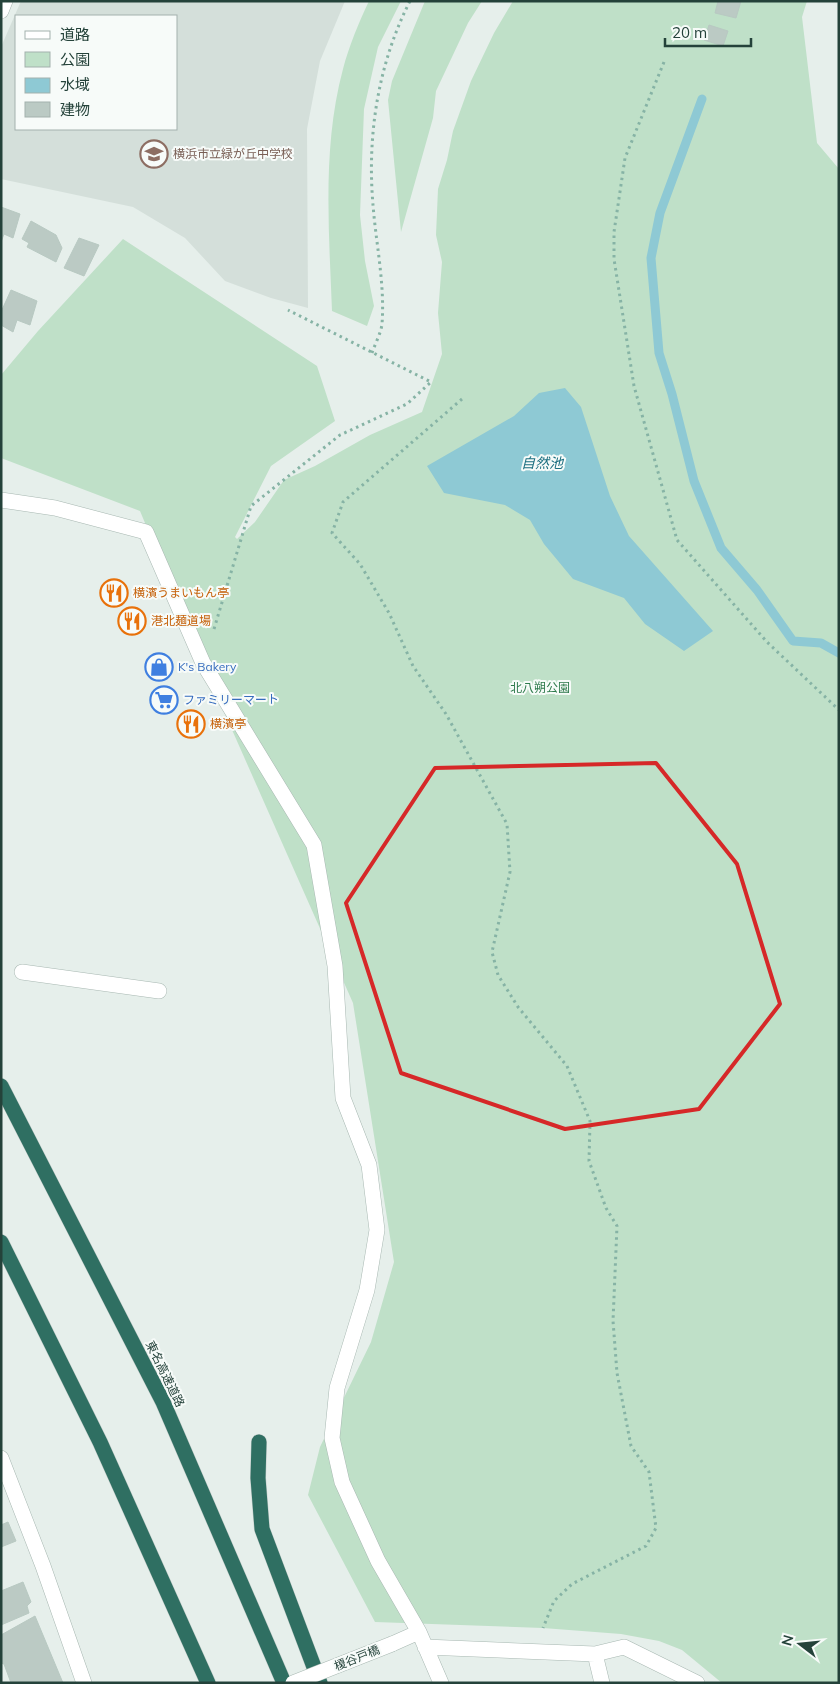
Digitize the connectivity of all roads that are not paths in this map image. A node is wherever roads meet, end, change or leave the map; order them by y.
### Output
1 (5, 1) edge
2 (1, 11) edge
3 (1, 500) edge
4 (22, 972) dead end
5 (159, 991) dead end
6 (1, 1086) edge
7 (1, 1242) edge
8 (259, 1442) dead end
9 (1, 1458) edge
10 (419, 1632) junction
11 (425, 1647) junction
12 (595, 1654) junction
13 (84, 1683) edge
14 (208, 1683) edge
15 (284, 1683) edge
16 (294, 1683) edge
17 (320, 1683) edge
18 (441, 1683) edge
19 (602, 1683) edge
20 (697, 1683) edge

1 - 2 street
3 - 10 street
4 - 5 street
6 - 15 highway, 東名高速道路
7 - 14 highway
8 - 17 highway
9 - 13 street
10 - 11 street
10 - 16 street, 榎谷戸橋, bridge
11 - 12 street
11 - 18 street
12 - 19 street
12 - 20 street

